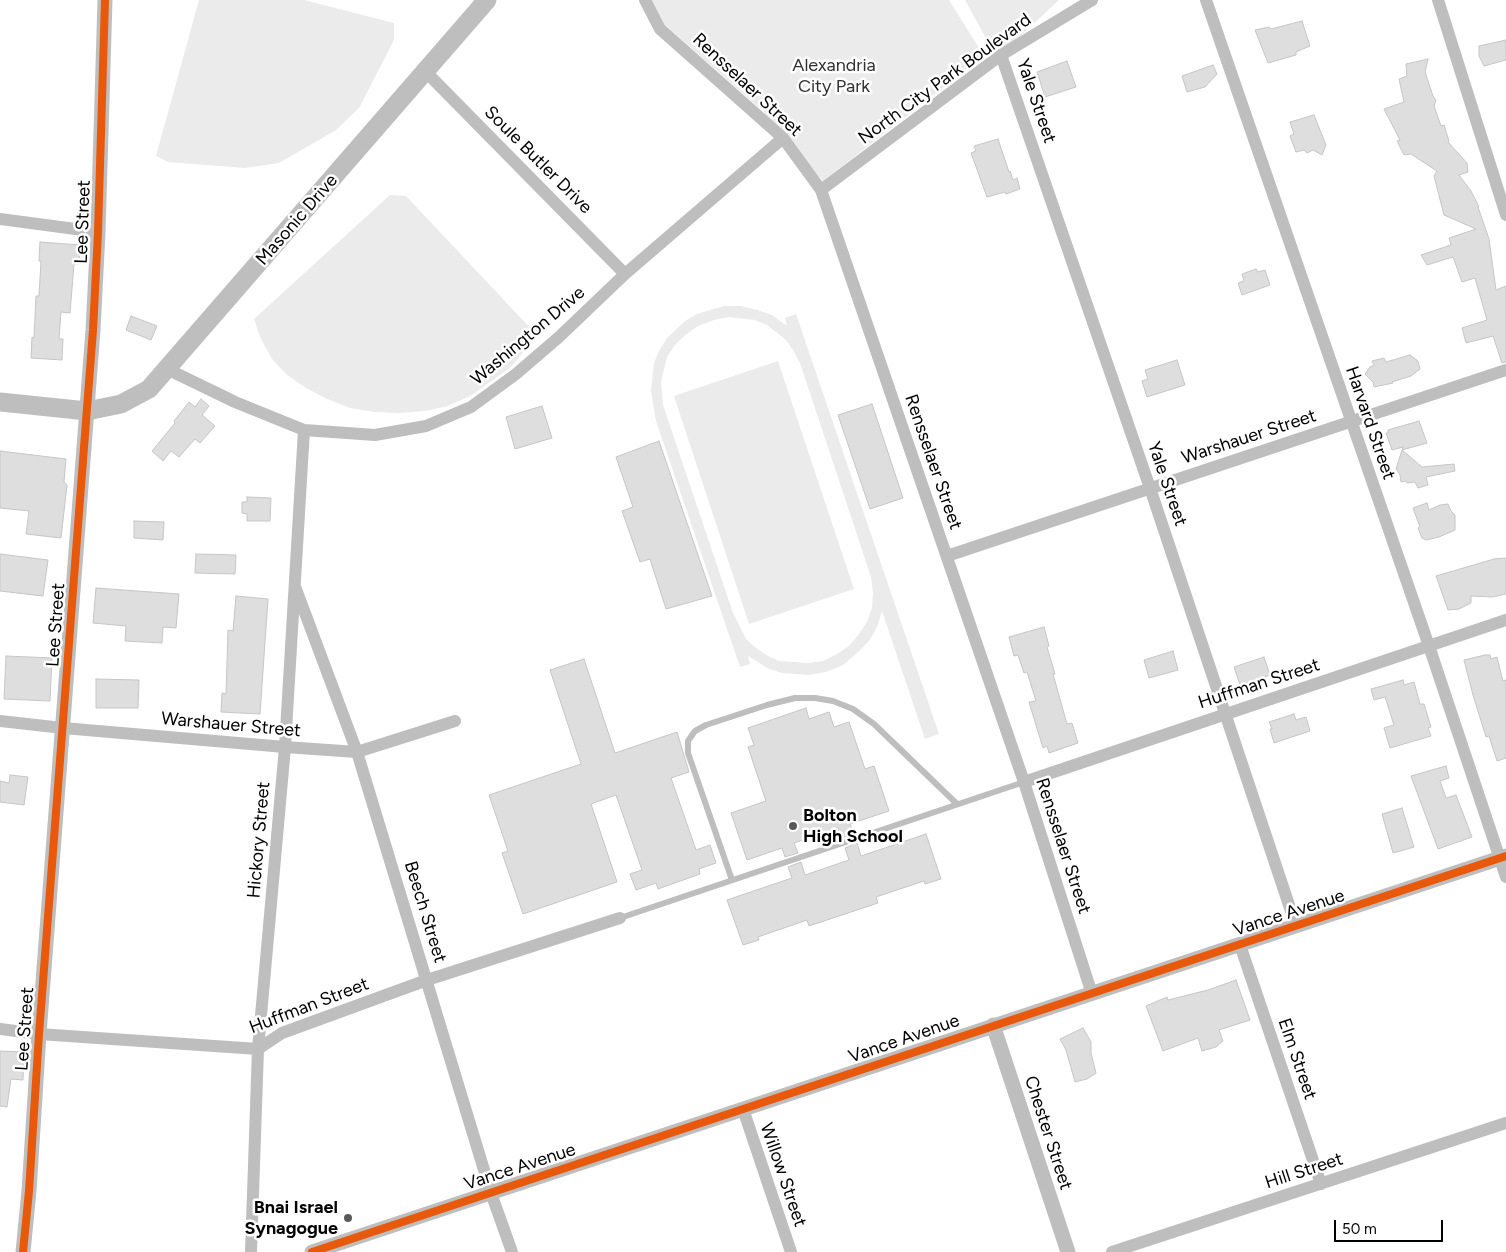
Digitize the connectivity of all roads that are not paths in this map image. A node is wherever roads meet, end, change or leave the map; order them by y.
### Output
1 (105, 0) edge
2 (487, 0) edge
3 (645, 0) edge
4 (1092, 0) edge
5 (1206, 0) edge
6 (1438, 0) edge
7 (1001, 55) junction
8 (426, 72) junction
9 (783, 138) junction
10 (821, 190) junction
11 (1506, 215) edge
12 (0, 219) edge
13 (98, 232) junction
14 (625, 274) junction
15 (167, 369) junction
16 (1506, 370) edge
17 (0, 402) edge
18 (87, 411) junction
19 (1351, 422) junction
20 (304, 430) junction
21 (1150, 488) junction
22 (947, 556) junction
23 (294, 584) junction
24 (1506, 620) edge
25 (1429, 646) junction
26 (1225, 714) junction
27 (0, 721) edge
28 (455, 721) dead end
29 (64, 728) junction
30 (285, 748) junction
31 (357, 752) junction
32 (1024, 782) junction
33 (957, 804) junction
34 (1503, 857) edge
35 (1506, 877) edge
36 (732, 880) junction
37 (620, 918) joint
38 (1296, 926) junction
39 (1240, 945) junction
40 (427, 980) junction
41 (1092, 994) junction
42 (993, 1025) junction
43 (0, 1029) edge
44 (39, 1034) junction
45 (258, 1049) junction
46 (742, 1109) junction
47 (1506, 1123) edge
48 (1320, 1184) junction
49 (490, 1193) junction
50 (23, 1252) edge
51 (250, 1252) edge
52 (312, 1252) edge
53 (512, 1252) edge
54 (791, 1252) edge
55 (1068, 1252) edge
56 (1112, 1252) edge

1 - 13 street, Lee Street
2 - 8 main road, Masonic Drive
3 - 9 street, Rensselaer Street
4 - 7 street, North City Park Boulevard
5 - 19 street, Harvard Street
6 - 11 street
7 - 10 street, North City Park Boulevard
7 - 21 street, Yale Street
8 - 14 street, Soule Butler Drive
8 - 15 main road, Masonic Drive
9 - 10 street, Rensselaer Street
9 - 14 street, Washington Drive
10 - 22 street, Rensselaer Street
12 - 13 street
13 - 18 street, Lee Street
14 - 20 street, Washington Drive
15 - 18 main road, Masonic Drive
15 - 20 street, Washington Drive
16 - 19 street, Warshauer Street
17 - 18 main road, Masonic Drive
18 - 29 street, Lee Street
19 - 21 street, Warshauer Street
19 - 25 street, Harvard Street
20 - 23 street, Hickory Street
21 - 22 street, Warshauer Street
21 - 26 street, Yale Street
22 - 32 street, Rensselaer Street
23 - 30 street, Hickory Street
23 - 31 street, Beech Street
24 - 25 street, Huffman Street
25 - 26 street, Huffman Street
25 - 34 street, Harvard Street
26 - 32 street, Huffman Street
26 - 38 street, Yale Street
27 - 29 street, Warshauer Street
28 - 31 street, Warshauer Street
29 - 30 street, Warshauer Street
29 - 44 street, Lee Street
30 - 31 street, Warshauer Street
30 - 45 street, Hickory Street
31 - 40 street, Beech Street
32 - 33 lane
32 - 41 street, Rensselaer Street
33 - 36 lane
33 - 36 lane
34 - 35 street, Harvard Street
34 - 38 street, Vance Avenue
36 - 37 lane
37 - 40 street, Huffman Street
38 - 39 street, Vance Avenue
39 - 41 street, Vance Avenue
39 - 48 street, Elm Street
40 - 45 street, Huffman Street
40 - 49 street, Beech Street
41 - 42 street, Vance Avenue
42 - 46 street, Vance Avenue
42 - 55 street, Chester Street
43 - 44 street, Huffman Street
44 - 45 street, Huffman Street
44 - 50 street, Lee Street
45 - 51 street, Hickory Street
46 - 49 street, Vance Avenue
46 - 54 street, Willow Street
47 - 48 street, Hill Street
48 - 56 street, Hill Street
49 - 52 street, Vance Avenue
49 - 53 street, Beech Street

